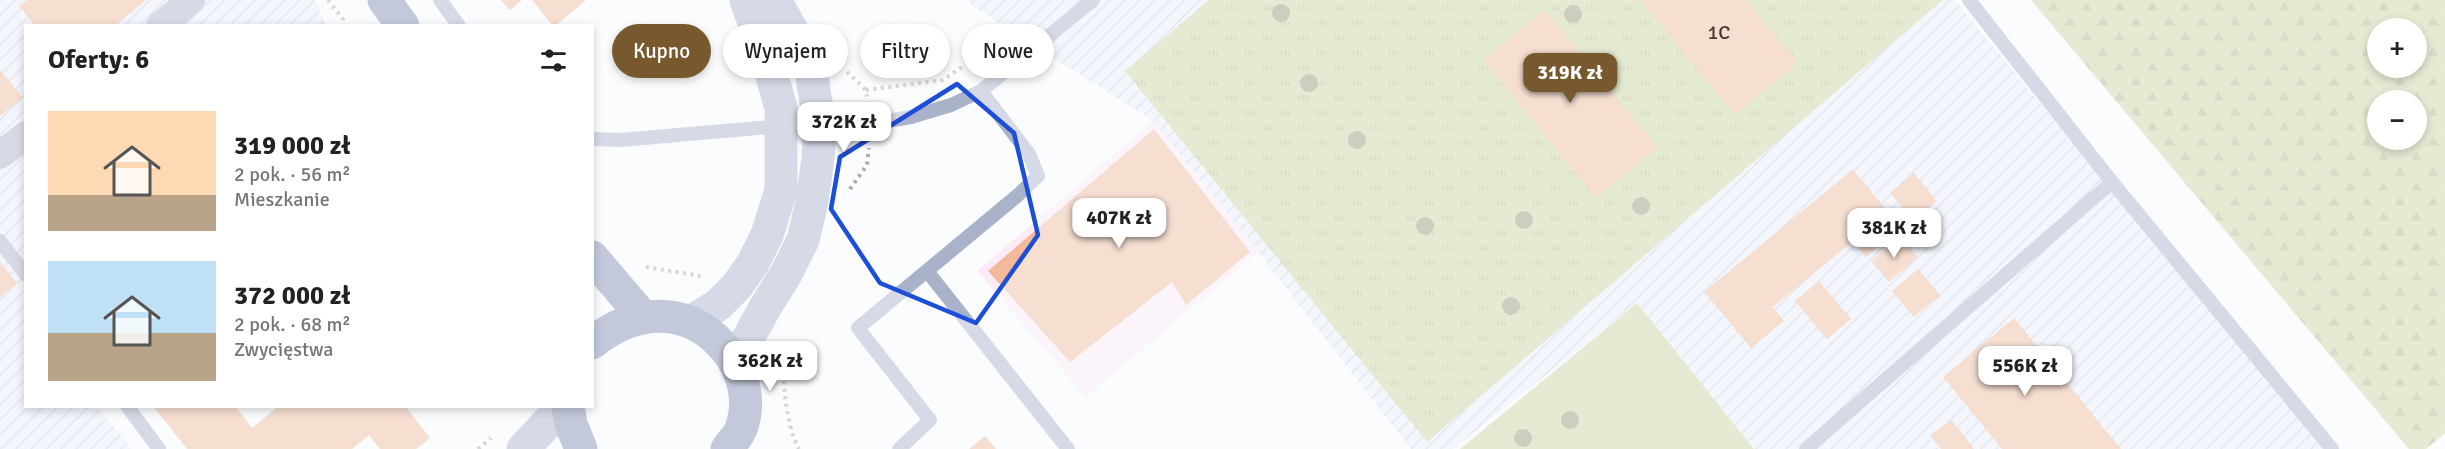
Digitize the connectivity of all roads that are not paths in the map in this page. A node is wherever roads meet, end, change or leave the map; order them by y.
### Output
1 (191, 0) edge
2 (384, 0) edge
3 (440, 0) edge
4 (746, 0) edge
5 (776, 0) edge
6 (1093, 0) edge
7 (1969, 0) edge
8 (162, 24) edge
9 (402, 24) edge
10 (458, 24) edge
11 (981, 91) junction
12 (781, 126) junction
13 (820, 127) junction
14 (24, 137) edge
15 (594, 140) edge
16 (0, 155) edge
17 (2112, 182) junction
18 (0, 241) edge
19 (594, 259) edge
20 (24, 272) edge
21 (927, 272) junction
22 (644, 318) junction
23 (692, 321) junction
24 (594, 342) edge
25 (735, 363) junction
26 (128, 408) edge
27 (561, 408) edge
28 (568, 408) edge
29 (742, 442) edge
30 (159, 449) edge
31 (523, 449) edge
32 (582, 449) edge
33 (899, 449) edge
34 (1068, 449) edge
35 (1806, 449) edge
36 (2332, 449) edge

1 - 8 street
2 - 9 main road
3 - 10 lane
4 - 12 street
5 - 13 street
6 - 11 lane
7 - 17 lane
11 - 13 lane
11 - 21 lane
12 - 13 lane
12 - 15 lane
12 - 23 street
13 - 25 street
14 - 16 street
17 - 35 lane
17 - 36 lane
18 - 20 lane
19 - 22 main road
21 - 33 lane
21 - 34 lane
22 - 23 main road
22 - 24 main road
23 - 25 main road
25 - 29 main road
26 - 30 lane
27 - 31 street
28 - 32 main road

